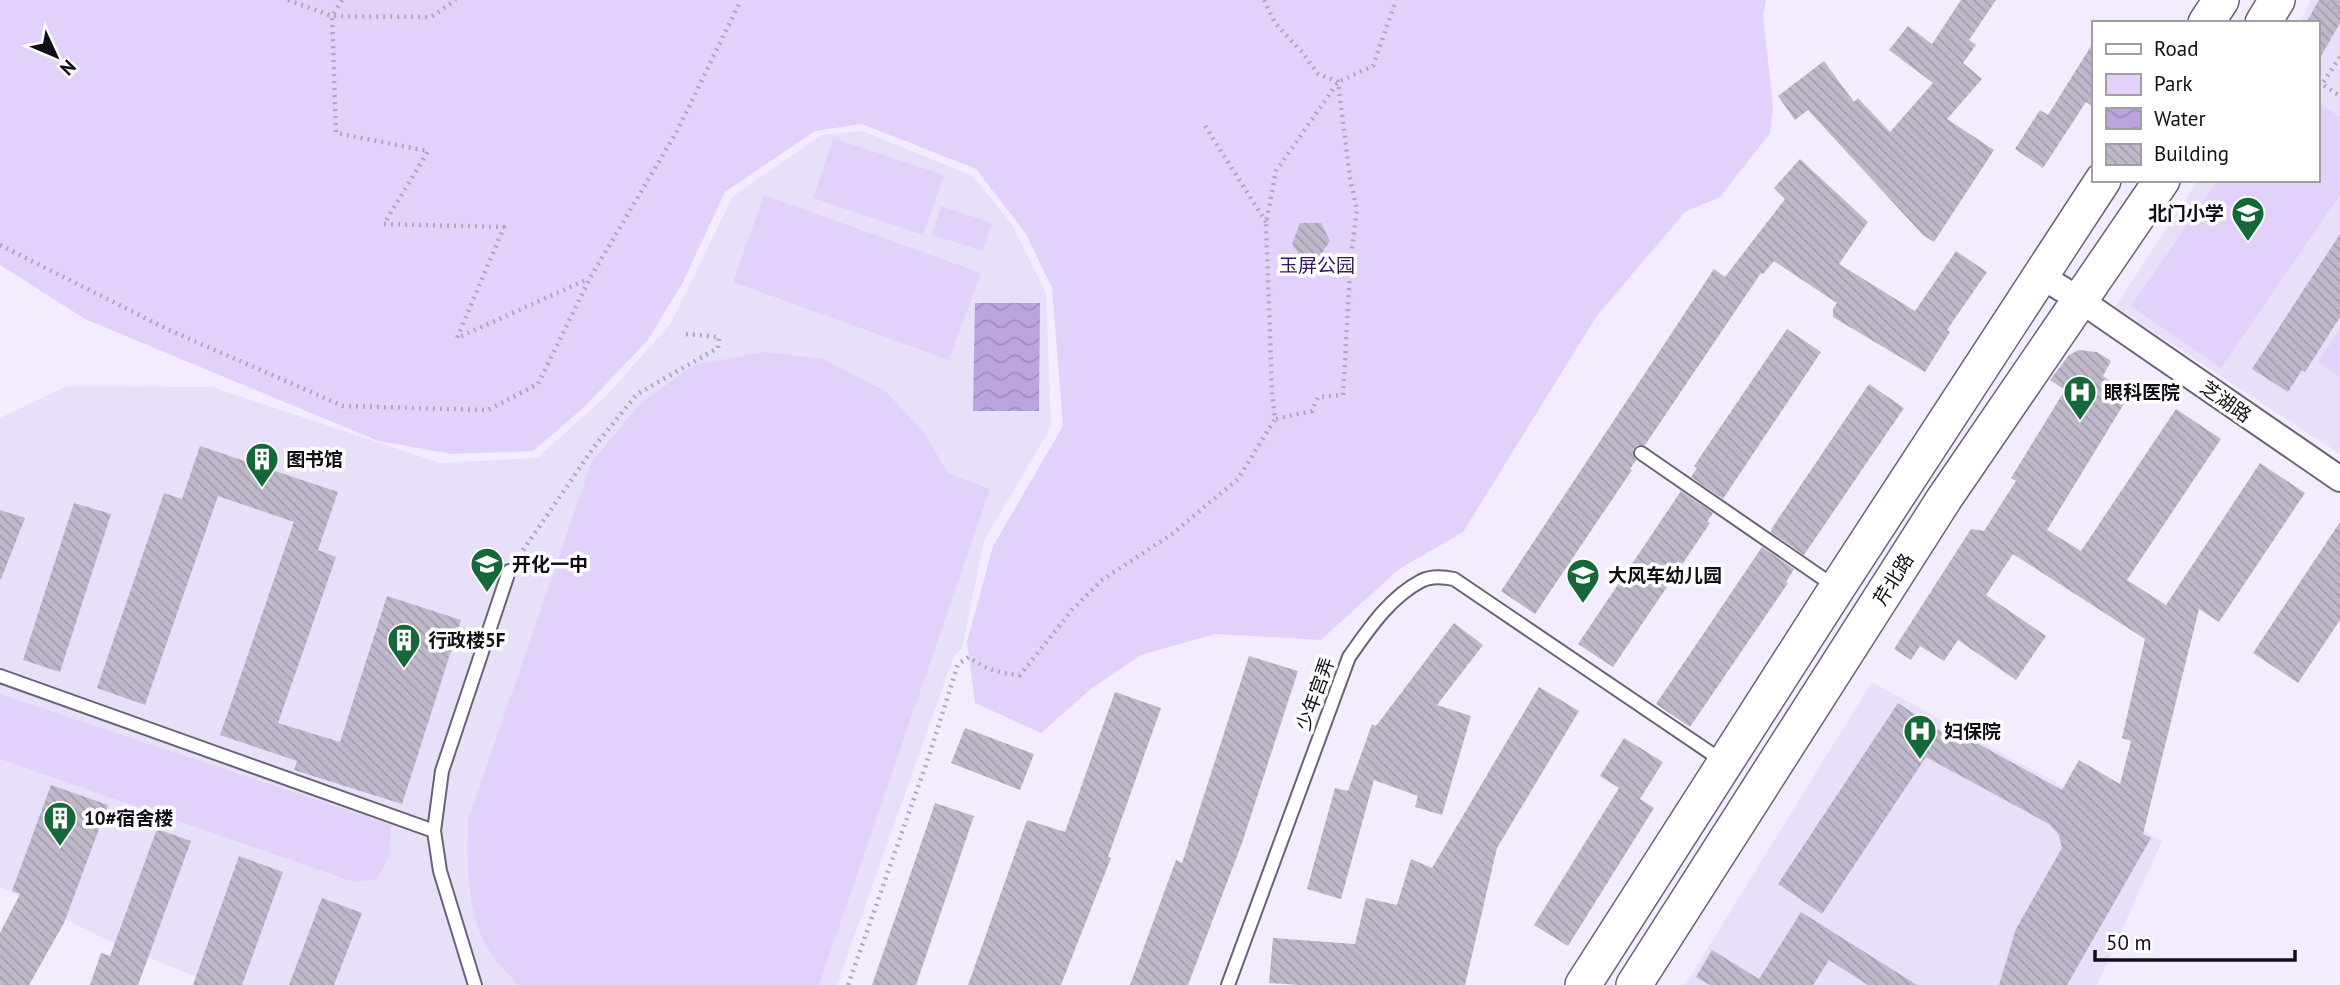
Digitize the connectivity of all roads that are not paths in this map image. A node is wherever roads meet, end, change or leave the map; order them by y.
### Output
1 (2221, 0) edge
2 (2277, 0) edge
3 (2207, 21) edge
4 (2264, 21) edge
5 (2102, 182) edge
6 (2161, 182) edge
7 (2041, 276) junction
8 (2080, 300) junction
9 (1641, 453) dead end
10 (2340, 480) edge
11 (509, 571) road end
12 (1837, 588) junction
13 (0, 676) edge
14 (1725, 763) junction
15 (435, 831) junction
16 (475, 985) edge
17 (1228, 985) edge
18 (1583, 985) edge
19 (1634, 985) edge

1 - 3 main road
2 - 4 main road
5 - 7 main road
6 - 8 main road, 芹北路
7 - 8 street, 芝湖路
7 - 12 main road
8 - 10 street, 芝湖路
8 - 19 main road, 芹北路
9 - 12 lane
11 - 15 lane
12 - 14 main road
13 - 15 lane
14 - 17 lane, 少年宫弄
14 - 18 main road
15 - 16 lane

